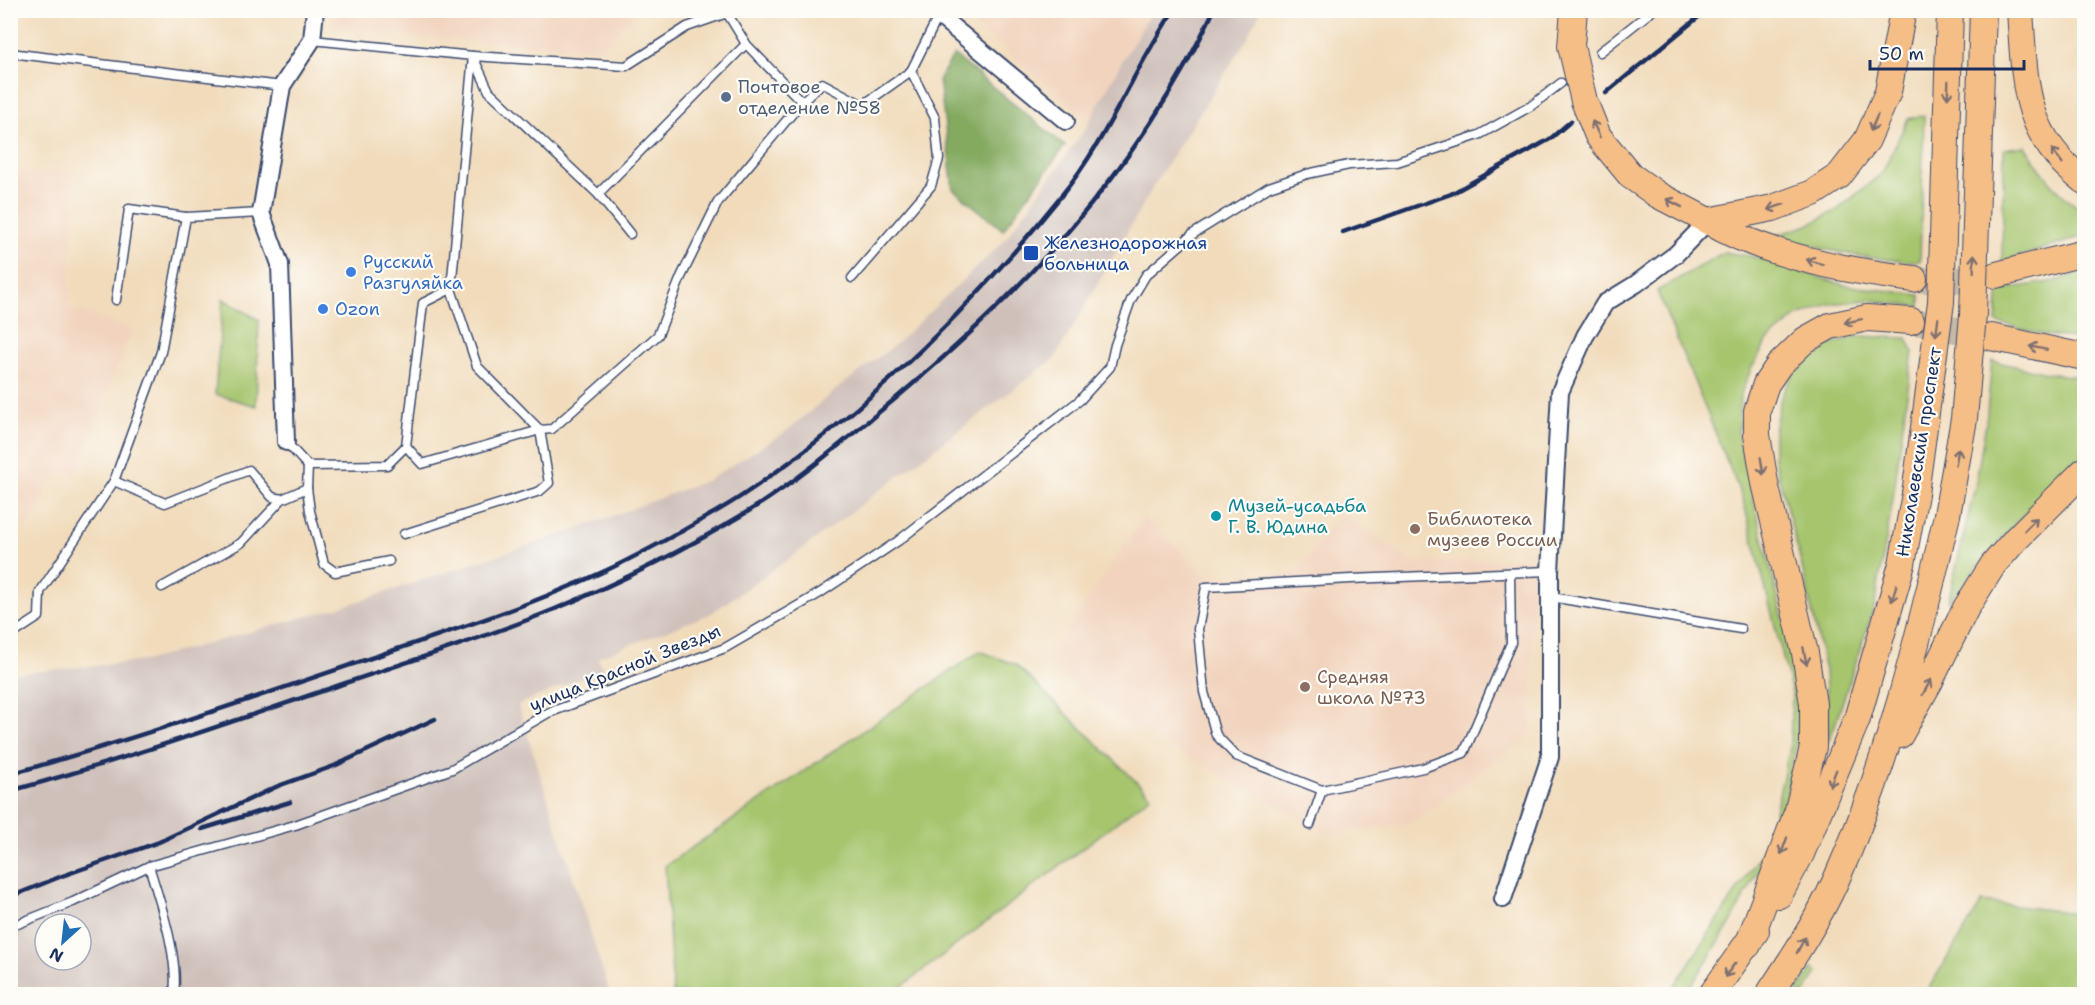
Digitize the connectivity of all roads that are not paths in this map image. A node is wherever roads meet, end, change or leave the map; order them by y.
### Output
1 (315, 10) edge
2 (1574, 10) edge
3 (1653, 10) edge
4 (1950, 10) edge
5 (1983, 10) edge
6 (2020, 10) edge
7 (728, 12) edge
8 (938, 12) edge
9 (1902, 19) edge
10 (312, 40) junction
11 (746, 44) junction
12 (1600, 52) dead end
13 (10, 53) edge
14 (473, 56) junction
15 (911, 71) junction
16 (1561, 82) dead end
17 (282, 86) junction
18 (802, 102) junction
19 (1066, 121) dead end
20 (2085, 181) edge
21 (598, 194) junction
22 (261, 213) junction
23 (186, 217) junction
24 (1708, 221) junction
25 (630, 234) dead end
26 (2085, 253) edge
27 (1996, 275) tunnel mouth
28 (852, 278) dead end
29 (1914, 279) tunnel mouth
30 (451, 289) junction
31 (116, 300) dead end
32 (1911, 321) tunnel mouth
33 (1991, 337) tunnel mouth
34 (2085, 357) edge
35 (540, 430) junction
36 (286, 442) joint
37 (406, 447) junction
38 (308, 466) junction
39 (2085, 471) edge
40 (114, 481) junction
41 (307, 488) junction
42 (282, 499) junction
43 (404, 534) dead end
44 (389, 561) dead end
45 (1550, 571) junction
46 (1510, 573) junction
47 (162, 587) dead end
48 (1551, 597) junction
49 (1741, 630) dead end
50 (10, 632) edge
51 (1322, 790) junction
52 (1870, 794) junction
53 (1310, 825) dead end
54 (149, 866) junction
55 (1503, 898) dead end
56 (10, 927) edge
57 (1748, 945) junction
58 (174, 994) edge
59 (1712, 994) edge
60 (1769, 994) edge

1 - 10 street
24 -> 2 main road, bridge
3 - 12 lane
4 -> 57 main road, Николаевский проспект, bridge
52 -> 5 main road, Николаевский проспект, bridge
20 -> 6 main road
7 - 11 lane
7 - 14 lane
8 - 15 lane
8 - 19 street
9 -> 24 main road
10 - 14 lane
10 - 17 street
11 - 18 lane
11 - 21 lane
13 - 17 lane
14 - 21 lane
14 - 30 lane
15 - 18 lane
15 - 28 lane
16 - 54 lane, улица Красной Звезды
17 - 22 street
18 - 35 lane
21 - 25 lane
22 - 23 lane
22 - 36 street
23 - 31 lane
23 - 40 lane
29 -> 24 main road
24 - 45 street
26 - 27 main road
30 - 35 lane
30 - 37 lane
32 -> 57 main road
34 -> 33 main road
35 - 37 lane
35 - 43 lane
36 - 38 lane
37 - 38 lane
38 - 41 lane
52 -> 39 main road
40 - 42 lane
40 - 50 lane
41 - 42 lane
41 - 44 lane
42 - 47 lane
45 - 46 lane
45 - 48 street
46 - 51 lane
46 - 51 lane
48 - 49 lane
48 - 55 street
51 - 53 lane
60 -> 52 main road, Николаевский проспект
54 - 56 lane, улица Красной Звезды
54 - 58 lane
57 -> 59 main road, Николаевский проспект

